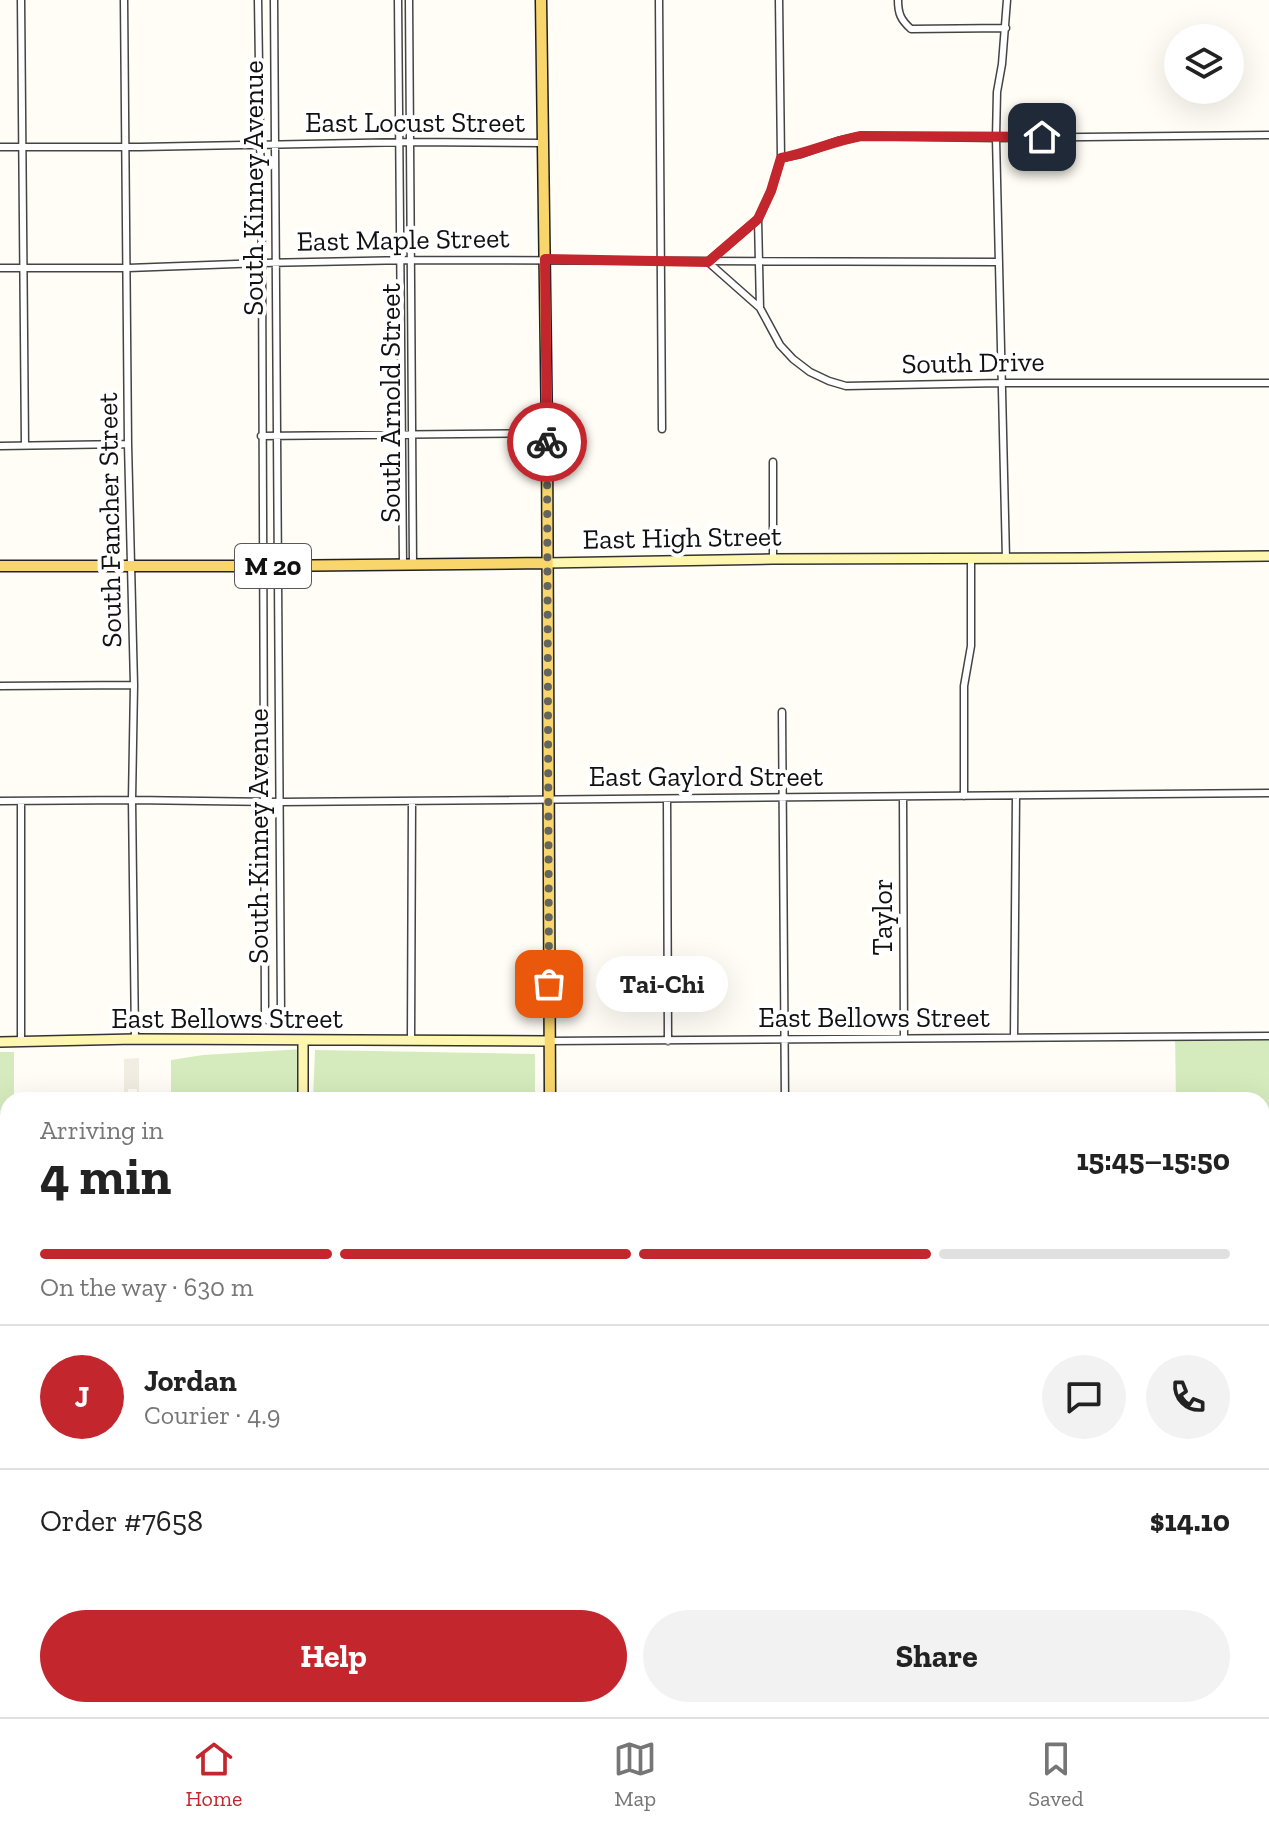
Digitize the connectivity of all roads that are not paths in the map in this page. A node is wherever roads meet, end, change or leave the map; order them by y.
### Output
1 (21, 0) edge
2 (124, 0) edge
3 (258, 0) edge
4 (274, 0) edge
5 (398, 0) edge
6 (409, 0) edge
7 (541, 0) edge
8 (659, 0) edge
9 (779, 0) edge
10 (898, 0) edge
11 (1007, 0) edge
12 (1006, 28) junction
13 (1269, 135) edge
14 (996, 138) junction
15 (399, 142) junction
16 (410, 142) junction
17 (542, 143) junction
18 (259, 145) junction
19 (275, 145) junction
20 (22, 146) junction
21 (0, 147) edge
22 (124, 147) junction
23 (781, 158) junction
24 (758, 219) junction
25 (545, 259) junction
26 (401, 260) junction
27 (411, 260) junction
28 (661, 260) junction
29 (758, 261) junction
30 (708, 262) junction
31 (999, 262) junction
32 (262, 263) junction
33 (276, 263) junction
34 (0, 268) edge
35 (23, 268) junction
36 (128, 268) junction
37 (760, 308) junction
38 (1001, 383) junction
39 (1269, 383) edge
40 (662, 429) dead end
41 (547, 433) junction
42 (401, 434) junction
43 (412, 434) junction
44 (261, 436) junction
45 (277, 436) junction
46 (128, 444) junction
47 (25, 445) junction
48 (0, 446) edge
49 (773, 462) dead end
50 (1269, 556) edge
51 (773, 559) junction
52 (971, 559) junction
53 (1006, 559) junction
54 (546, 563) junction
55 (0, 566) edge
56 (131, 566) junction
57 (263, 566) junction
58 (278, 566) junction
59 (408, 566) junction
60 (134, 685) junction
61 (0, 686) edge
62 (782, 712) dead end
63 (1269, 793) edge
64 (964, 796) junction
65 (1016, 796) junction
66 (783, 797) junction
67 (903, 797) junction
68 (549, 799) junction
69 (667, 799) junction
70 (132, 800) junction
71 (0, 801) edge
72 (21, 801) junction
73 (265, 801) junction
74 (412, 801) junction
75 (280, 802) junction
76 (1269, 1036) edge
77 (904, 1037) junction
78 (1014, 1038) junction
79 (135, 1039) junction
80 (303, 1040) junction
81 (411, 1040) junction
82 (784, 1040) junction
83 (549, 1041) junction
84 (668, 1041) junction
85 (0, 1042) edge
86 (21, 1042) junction
87 (303, 1092) edge
88 (550, 1092) edge
89 (785, 1092) edge

1 - 20 street
2 - 22 street, South Fancher Street
3 - 18 street, South Kinney Avenue
4 - 19 street, South Kinney Avenue
5 - 15 street, South Arnold Street
6 - 16 street, South Arnold Street
7 - 17 main road
8 - 28 street
9 - 23 street
10 - 12 street
11 - 12 street
12 - 14 street
13 - 14 street
14 - 23 street
14 - 31 street
15 - 16 street, East Locust Street
15 - 19 street, East Locust Street
15 - 26 street, South Arnold Street
16 - 17 street, East Locust Street
16 - 27 street, South Arnold Street
17 - 25 main road
18 - 19 street, East Locust Street
18 - 22 street, East Locust Street
18 - 32 street, South Kinney Avenue
19 - 33 street, South Kinney Avenue
20 - 21 street, East Locust Street
20 - 22 street, East Locust Street
20 - 35 street
22 - 36 street, South Fancher Street
23 - 24 street
24 - 29 street, South Drive
24 - 30 street
25 - 27 street, East Maple Street
25 - 28 street, East Maple Street
25 - 41 main road
26 - 27 street, East Maple Street
26 - 33 street, East Maple Street
26 - 42 street, South Arnold Street
27 - 43 street, South Arnold Street
28 - 30 street, East Maple Street
28 - 40 street
29 - 30 street, East Maple Street
29 - 31 street, East Maple Street
29 - 37 street, South Drive
30 - 37 street
31 - 38 street
32 - 33 street, East Maple Street
32 - 36 street, East Maple Street
32 - 44 street, South Kinney Avenue
33 - 45 street, South Kinney Avenue
34 - 35 street, East Maple Street
35 - 36 street, East Maple Street
35 - 47 street
36 - 46 street, South Fancher Street
37 - 38 street, South Drive
38 - 39 street, South Drive
38 - 53 street
41 - 43 street
41 - 54 main road
42 - 43 street
42 - 45 street
42 - 59 street, South Arnold Street
43 - 59 street, South Arnold Street
44 - 45 street
44 - 57 street, South Kinney Avenue
45 - 58 street, South Kinney Avenue
46 - 47 street
46 - 56 street, South Fancher Street
47 - 48 street
49 - 51 street
50 - 53 street, East High Street
51 - 52 street, East High Street
51 - 54 street, East High Street
52 - 53 street, East High Street
52 - 64 street
54 - 59 main road, East High Street / M 20
54 - 68 main road
55 - 56 main road, East High Street / M 20
56 - 57 main road, East High Street / M 20
56 - 60 street, South Fancher Street
57 - 58 main road, East High Street / M 20
57 - 73 street, South Kinney Avenue
58 - 59 main road, East High Street / M 20
58 - 75 street, South Kinney Avenue
60 - 61 street
60 - 70 street, South Fancher Street
62 - 66 street
63 - 65 street, East Gaylord Street
64 - 65 street, East Gaylord Street
64 - 67 street, East Gaylord Street
65 - 78 street
66 - 67 street, East Gaylord Street
66 - 69 street, East Gaylord Street
66 - 82 street
67 - 77 street, Taylor
68 - 69 street, East Gaylord Street
68 - 74 street, East Gaylord Street
68 - 83 main road
69 - 84 street
70 - 72 street, East Gaylord Street
70 - 73 street, East Gaylord Street
70 - 79 street, South Fancher Street
71 - 72 street, East Gaylord Street
72 - 86 street
73 - 75 street, East Gaylord Street
73 - 75 street, South Kinney Avenue
74 - 75 street, East Gaylord Street
74 - 81 street
76 - 78 street, East Bellows Street
77 - 78 street, East Bellows Street
77 - 82 street, East Bellows Street
79 - 80 street, East Bellows Street
79 - 86 street, East Bellows Street
80 - 81 street, East Bellows Street
80 - 87 street
81 - 83 street, East Bellows Street
82 - 84 street, East Bellows Street
82 - 89 street
83 - 84 street, East Bellows Street
83 - 88 main road
85 - 86 street, East Bellows Street

